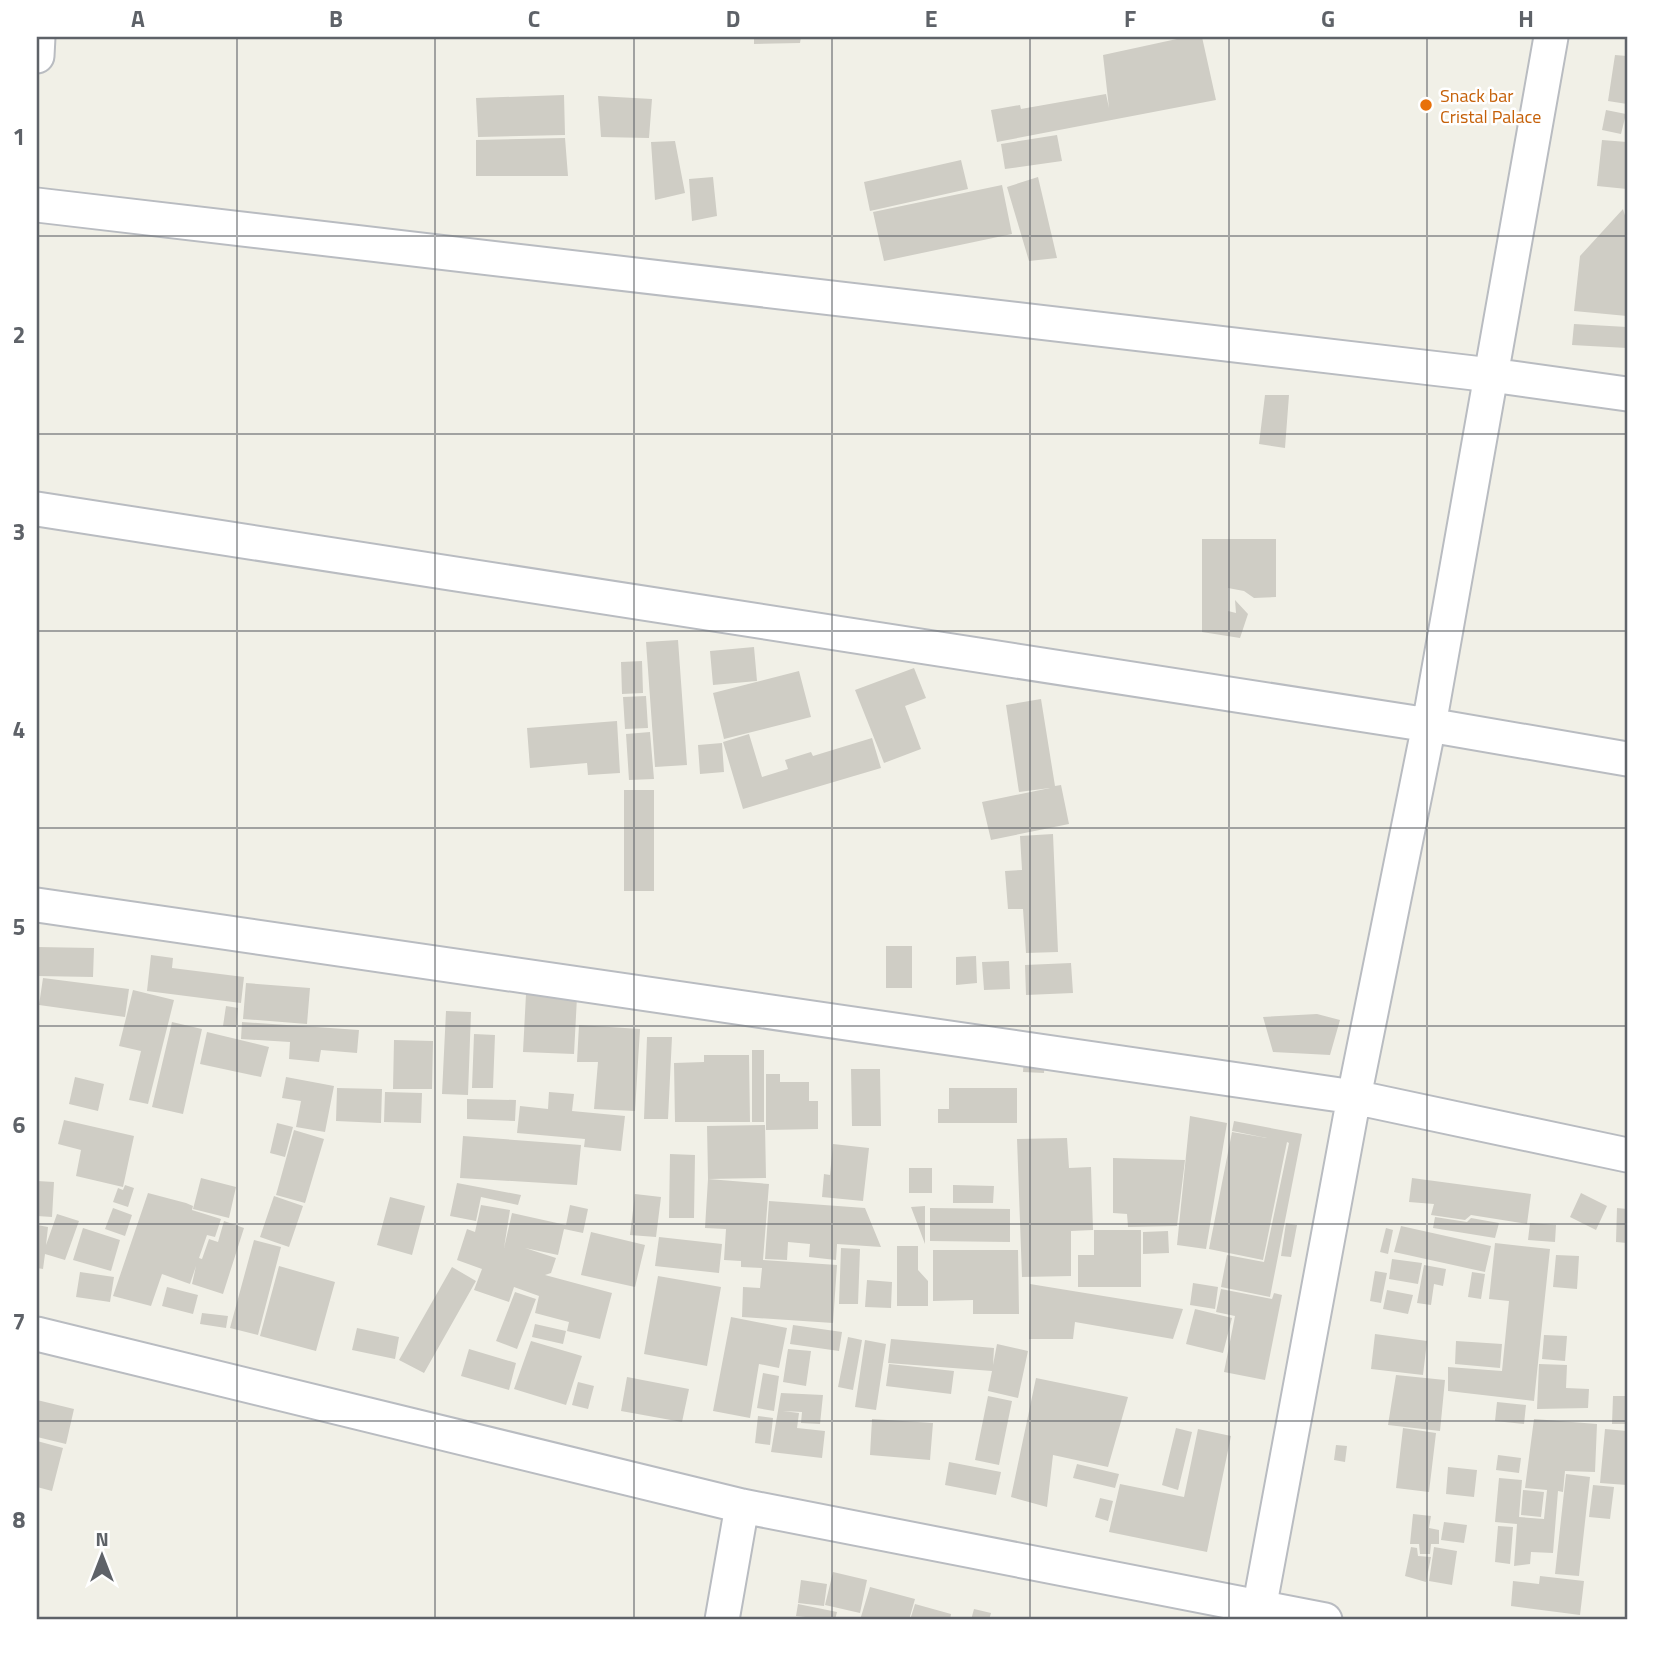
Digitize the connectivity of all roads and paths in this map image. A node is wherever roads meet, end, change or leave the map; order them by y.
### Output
1 (38, 37) edge
2 (1551, 37) edge
3 (37, 56) edge
4 (37, 205) edge
5 (1491, 375) junction
6 (1627, 394) edge
7 (37, 509) edge
8 (1429, 725) junction
9 (1627, 759) edge
10 (37, 905) edge
11 (1354, 1097) junction
12 (1627, 1155) edge
13 (37, 1334) edge
14 (742, 1506) junction
15 (1258, 1613) edge
16 (722, 1620) edge
17 (1325, 1620) edge

1 - 3 street
2 - 5 street
4 - 5 street
5 - 6 street
5 - 8 street
7 - 8 street
8 - 9 street
8 - 11 street
10 - 11 street
11 - 12 street
11 - 15 street
13 - 14 street
14 - 15 street
14 - 16 street
15 - 17 street

